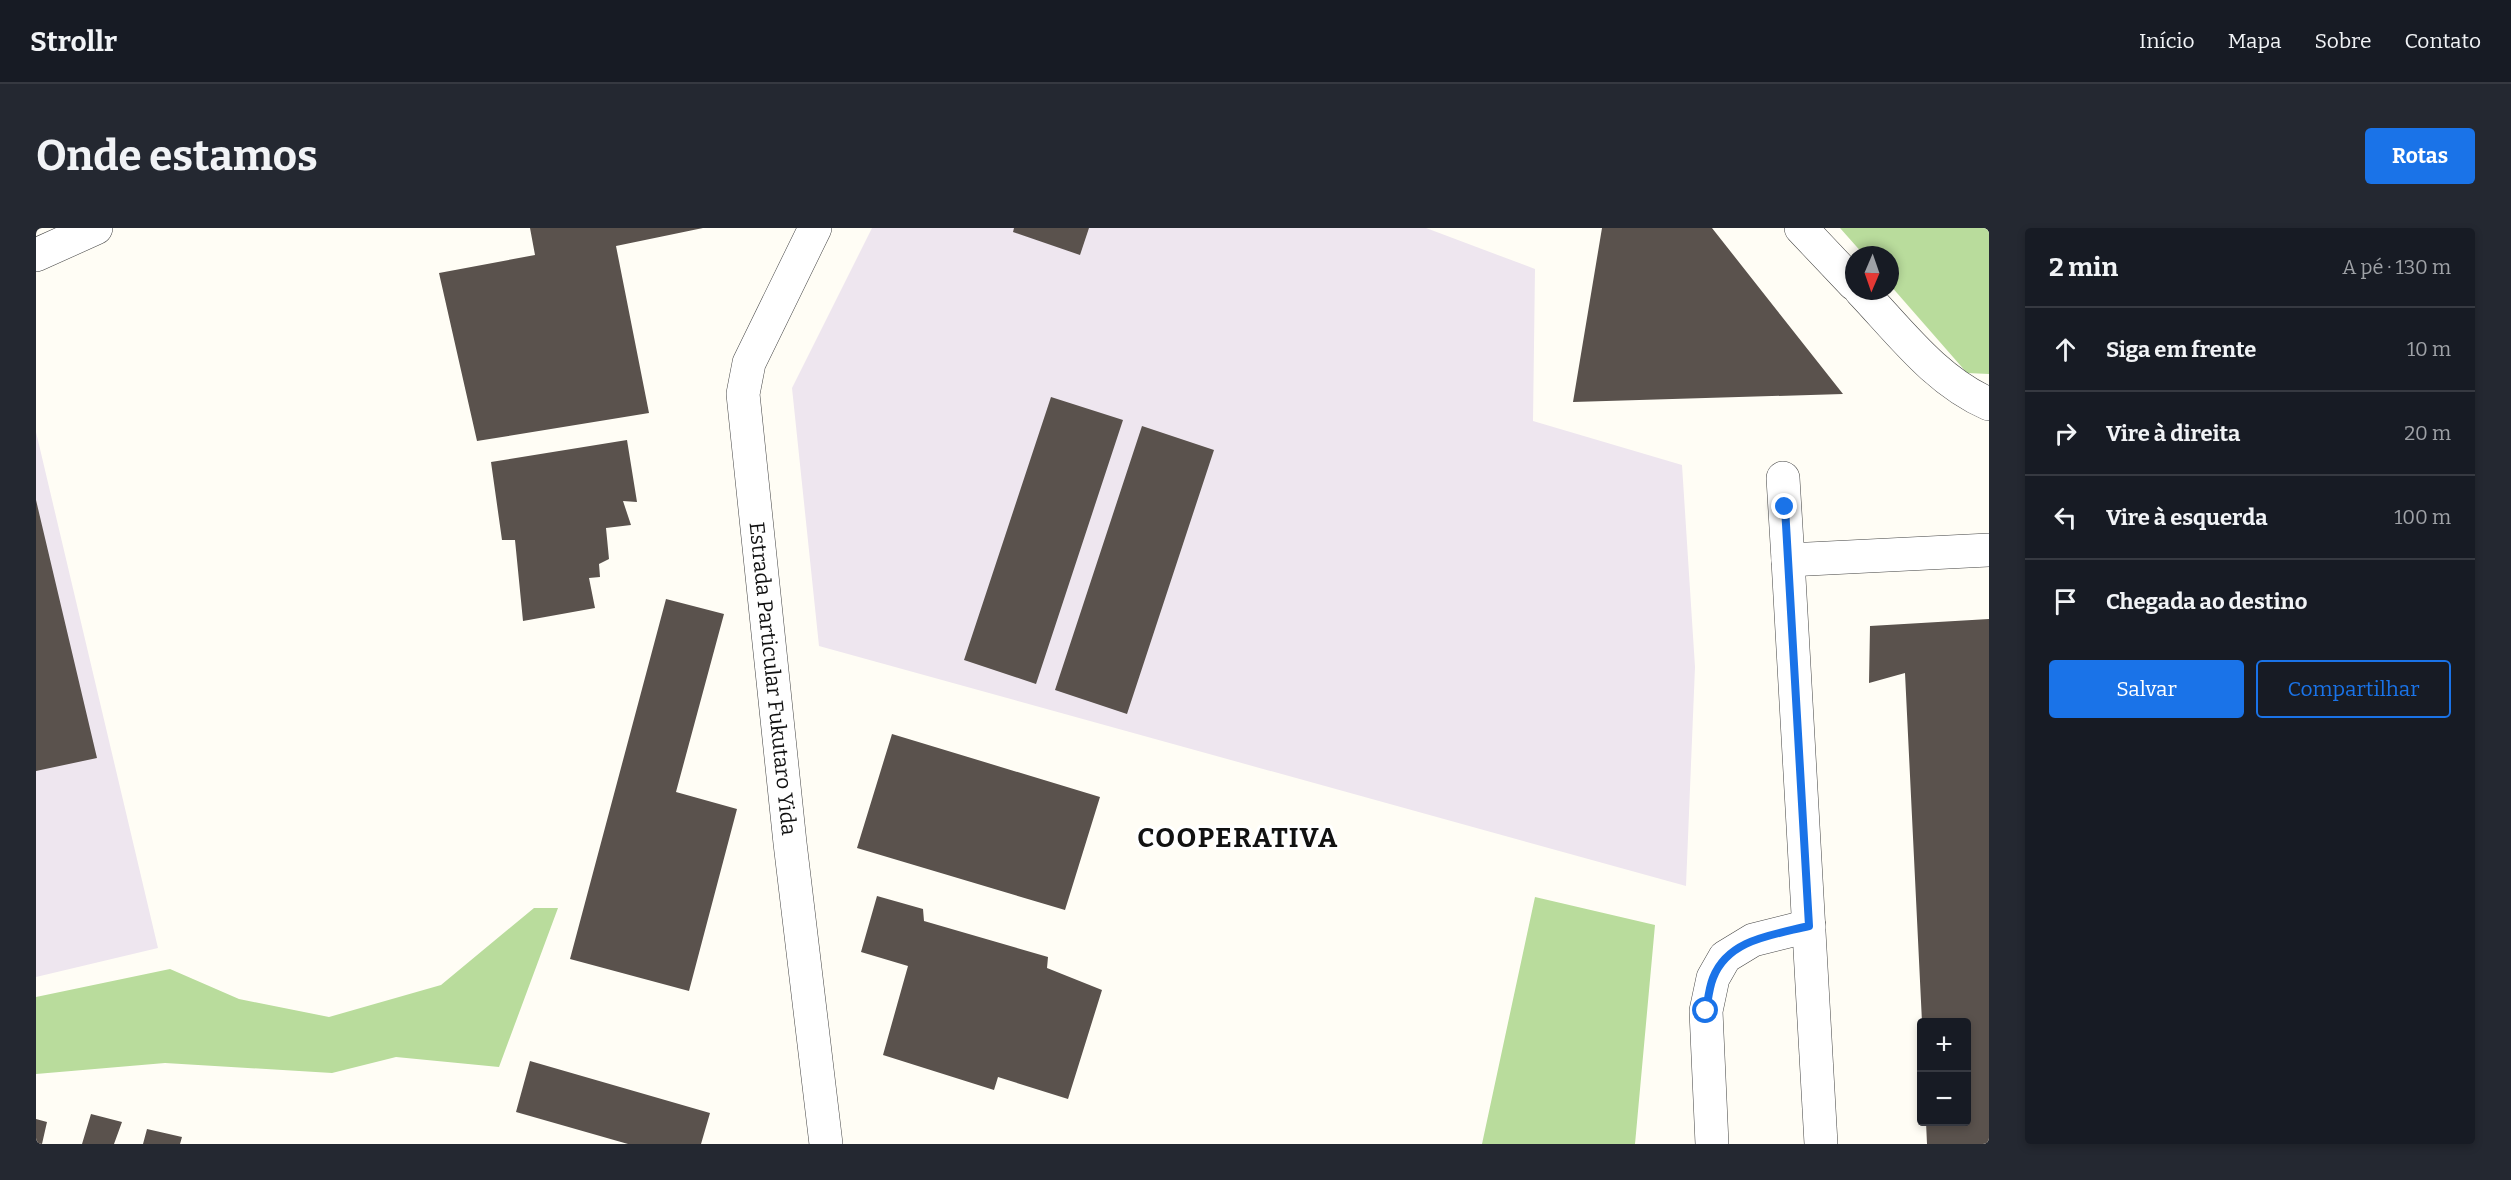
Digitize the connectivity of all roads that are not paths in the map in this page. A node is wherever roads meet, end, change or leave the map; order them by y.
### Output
1 (96, 228) edge
2 (815, 228) edge
3 (1802, 228) edge
4 (36, 255) edge
5 (1845, 274) edge
6 (1869, 300) edge
7 (1989, 404) edge
8 (1783, 478) dead end
9 (1989, 550) edge
10 (1788, 560) junction
11 (1809, 926) junction
12 (826, 1144) edge
13 (1712, 1144) edge
14 (1821, 1144) edge

1 - 4 street
2 - 12 street, Estrada Particular Fukutaro Yida
3 - 5 street
6 - 7 street
8 - 10 street
9 - 10 street
10 - 11 street
11 - 13 street
11 - 14 street

